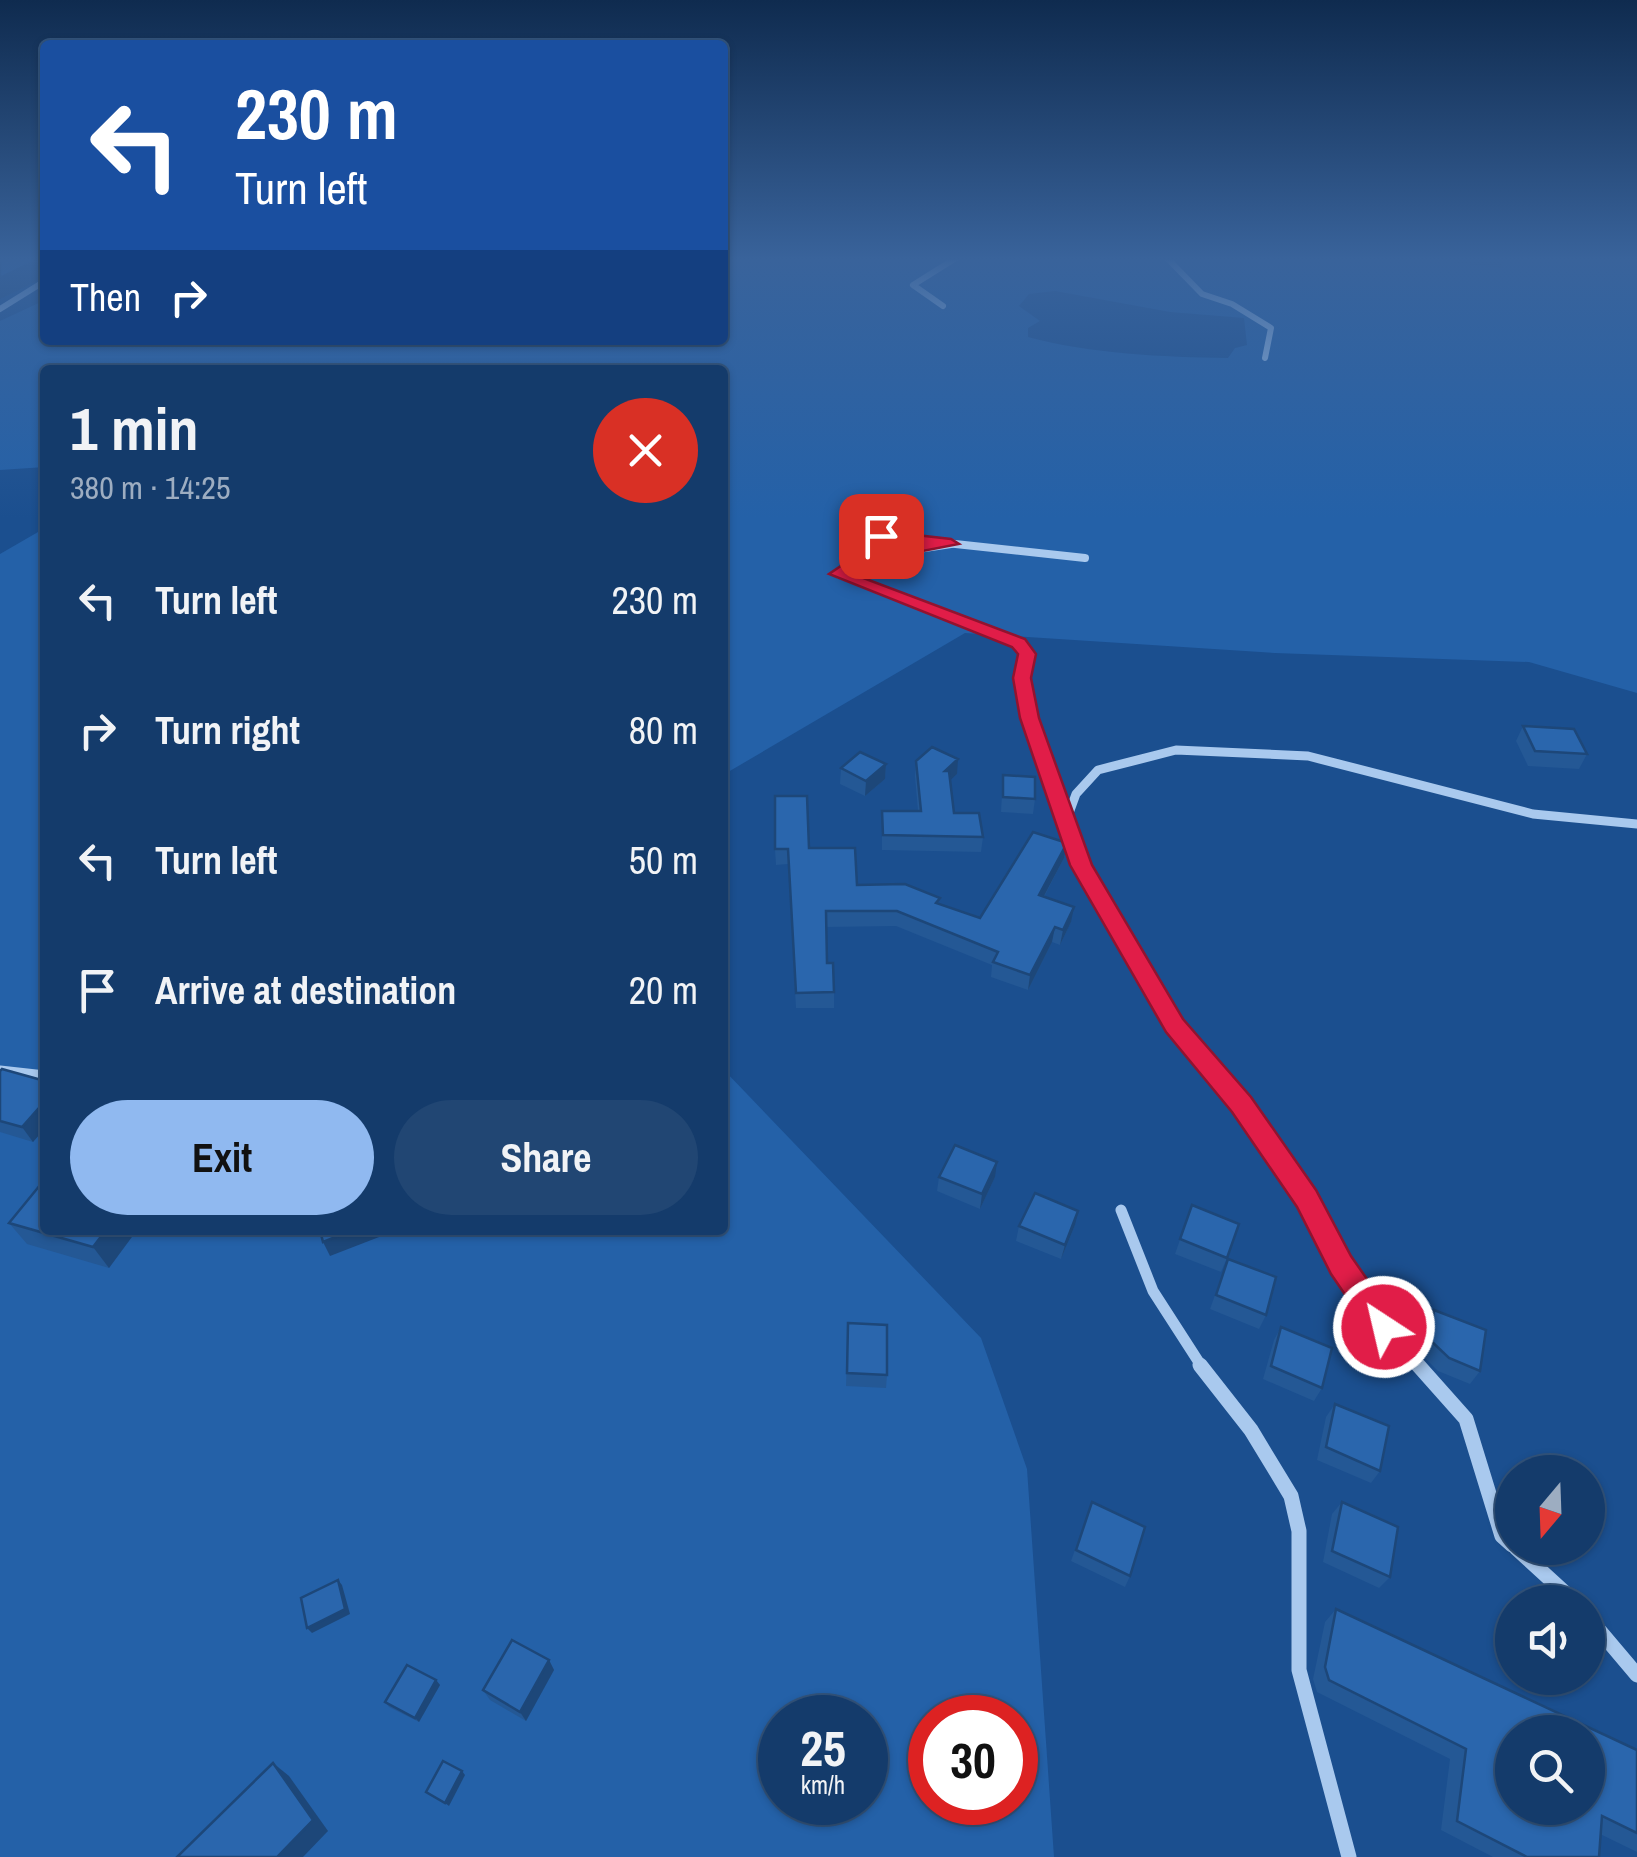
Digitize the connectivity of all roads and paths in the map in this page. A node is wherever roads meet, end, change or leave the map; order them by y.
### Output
1 (1268, 345) edge
2 (1266, 358) dead end
3 (881, 536) dead end
4 (951, 544) junction
5 (1084, 558) dead end
6 (1637, 824) edge
7 (1065, 825) junction
8 (0, 1071) edge
9 (40, 1075) edge
10 (1121, 1210) dead end
11 (1495, 1517) edge
12 (1535, 1565) edge
13 (1556, 1585) edge
14 (1605, 1637) edge
15 (1637, 1675) edge
16 (1349, 1857) edge

1 - 2 street
3 - 4 street
4 - 5 street
4 - 7 street
6 - 7 street
7 - 11 street
8 - 9 street
10 - 16 street
12 - 13 street
14 - 15 street

